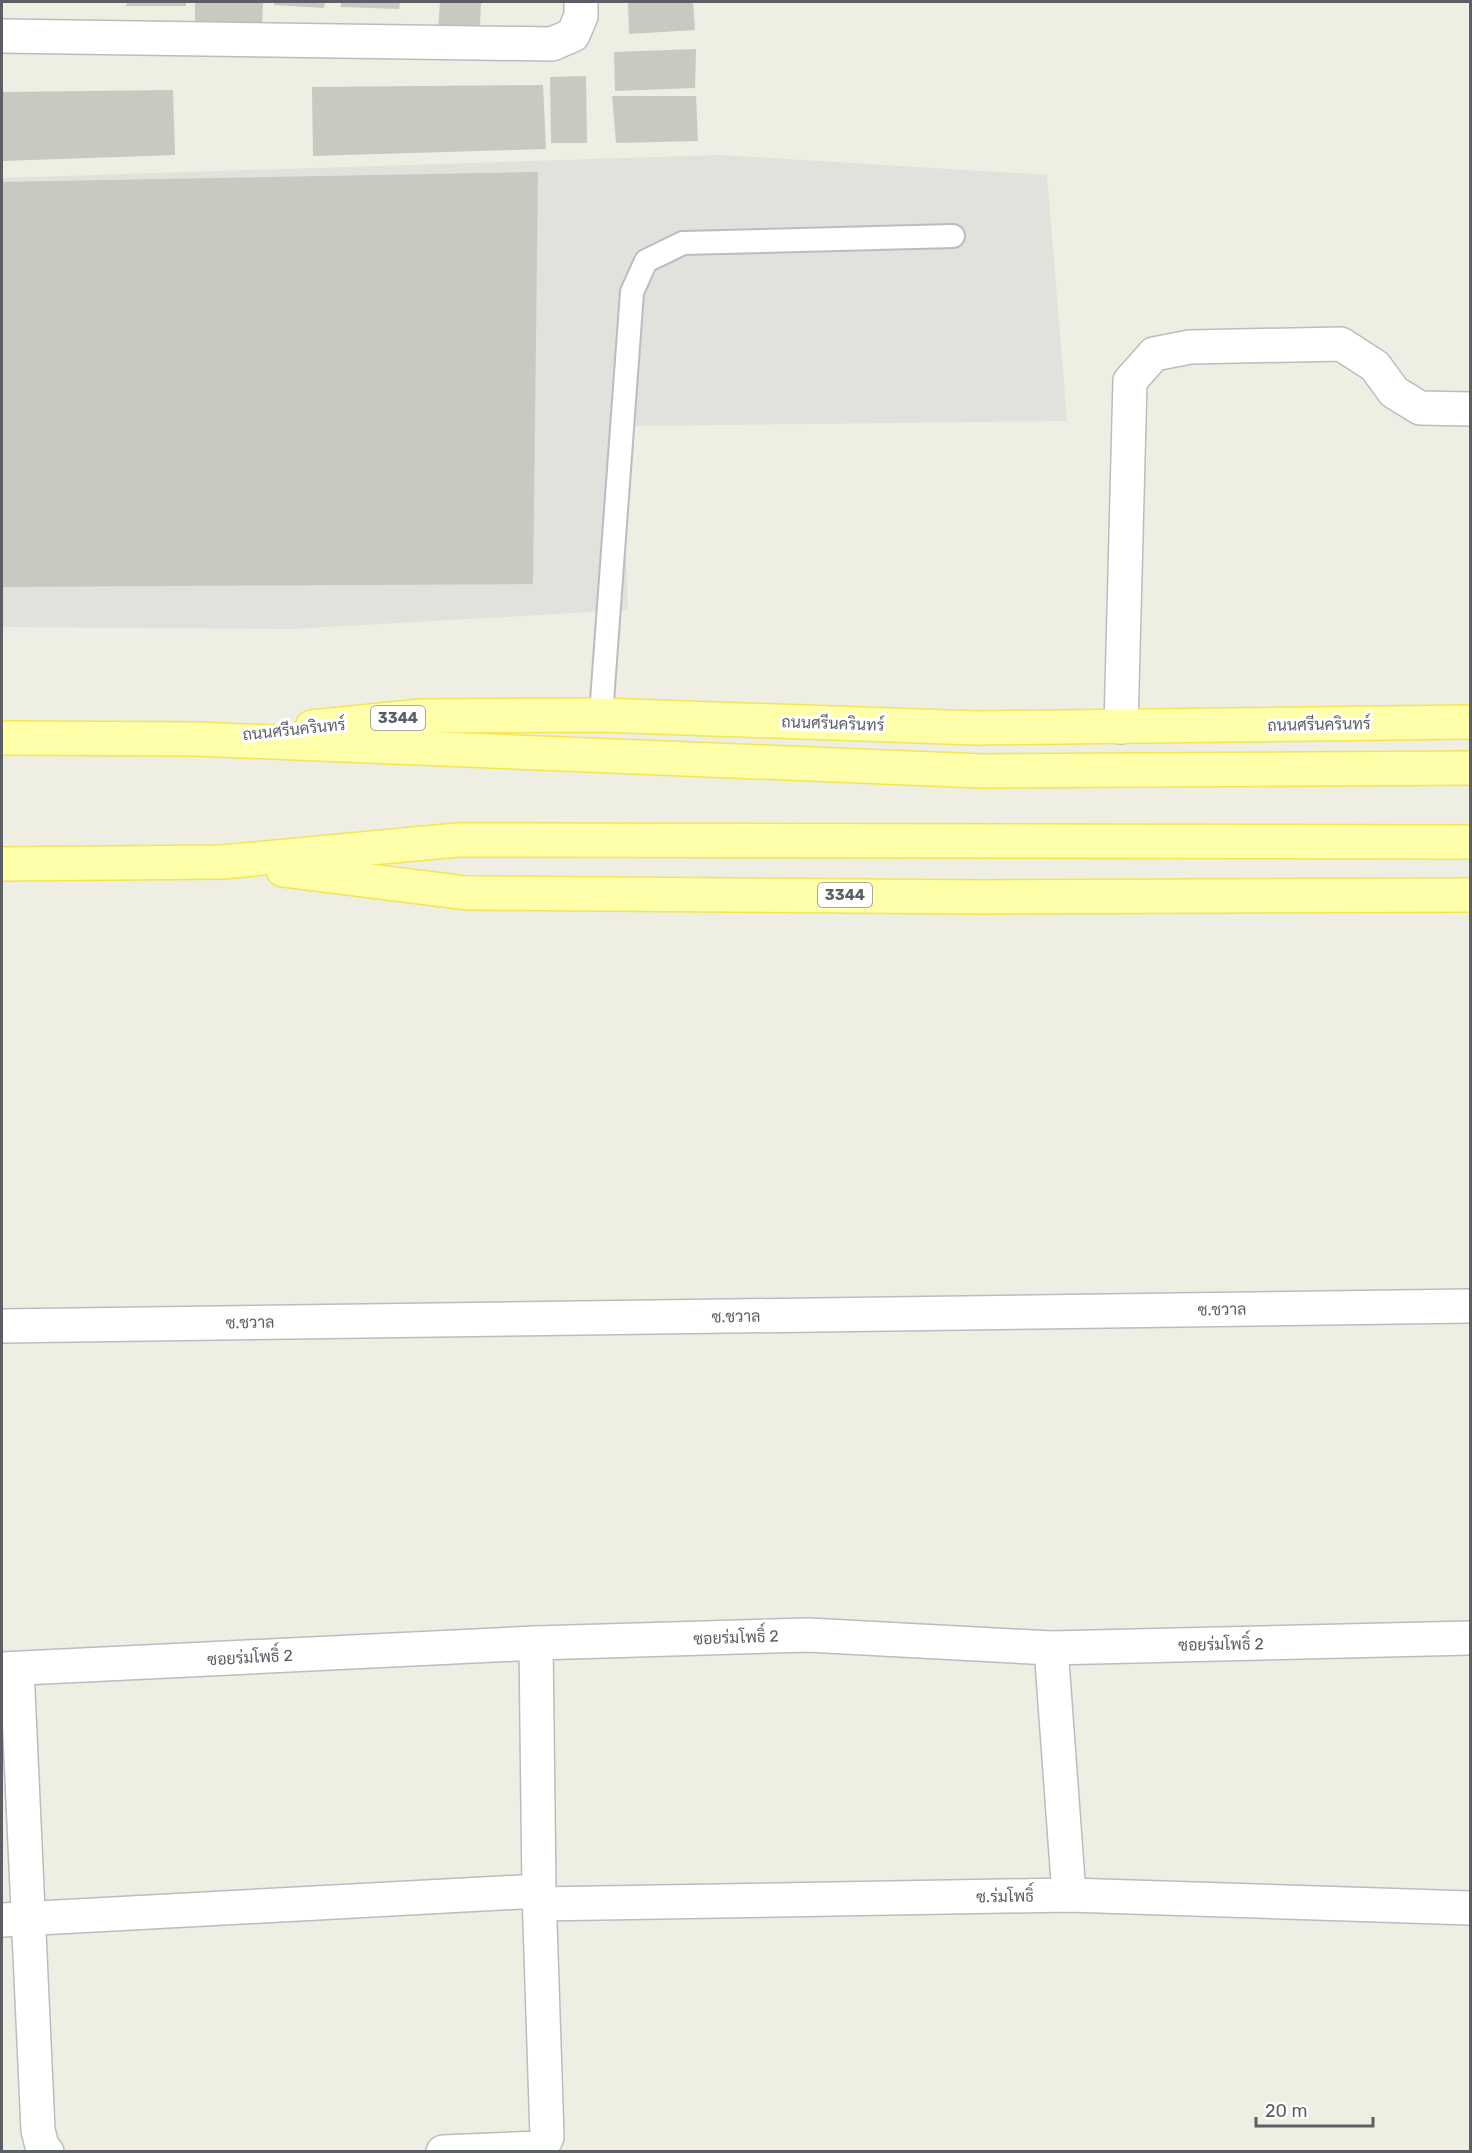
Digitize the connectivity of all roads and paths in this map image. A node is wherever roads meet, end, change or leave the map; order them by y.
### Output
1 (581, 2) edge
2 (2, 36) edge
3 (953, 236) dead end
4 (1470, 408) edge
5 (601, 715) junction
6 (1470, 722) edge
7 (1121, 727) junction
8 (2, 738) edge
9 (197, 739) junction
10 (1470, 768) edge
11 (1470, 842) edge
12 (222, 862) junction
13 (2, 864) edge
14 (1470, 895) edge
15 (1470, 1306) edge
16 (2, 1326) edge
17 (1470, 1638) edge
18 (536, 1643) junction
19 (1051, 1648) junction
20 (9, 1669) edge
21 (1069, 1895) junction
22 (539, 1898) junction
23 (1470, 1908) edge
24 (16, 1919) edge
25 (47, 2151) edge
26 (443, 2151) edge

1 - 2 street
3 - 5 lane
4 - 7 street
5 - 7 main road, ถนนศรีนครินทร์ / 3344
5 - 9 main road, ถนนศรีนครินทร์ / 3344
6 - 7 main road, ถนนศรีนครินทร์ / 3344
8 - 9 main road, ถนนศรีนครินทร์ / 3344
9 - 10 main road, ถนนศรีนครินทร์ / 3344
11 - 12 main road, 3344
12 - 13 main road, 3344
12 - 14 main road, 3344
15 - 16 street, ซ.ชวาล
17 - 19 street, ซอยร่มโพธิ์ 2
18 - 19 street, ซอยร่มโพธิ์ 2
18 - 20 street, ซอยร่มโพธิ์ 2
18 - 22 street
19 - 21 street
20 - 24 street
21 - 22 street, ซ.ร่มโพธิ์
21 - 23 street, ซ.ร่มโพธิ์
22 - 24 street, ซ.ร่มโพธิ์
22 - 26 street
24 - 25 street

